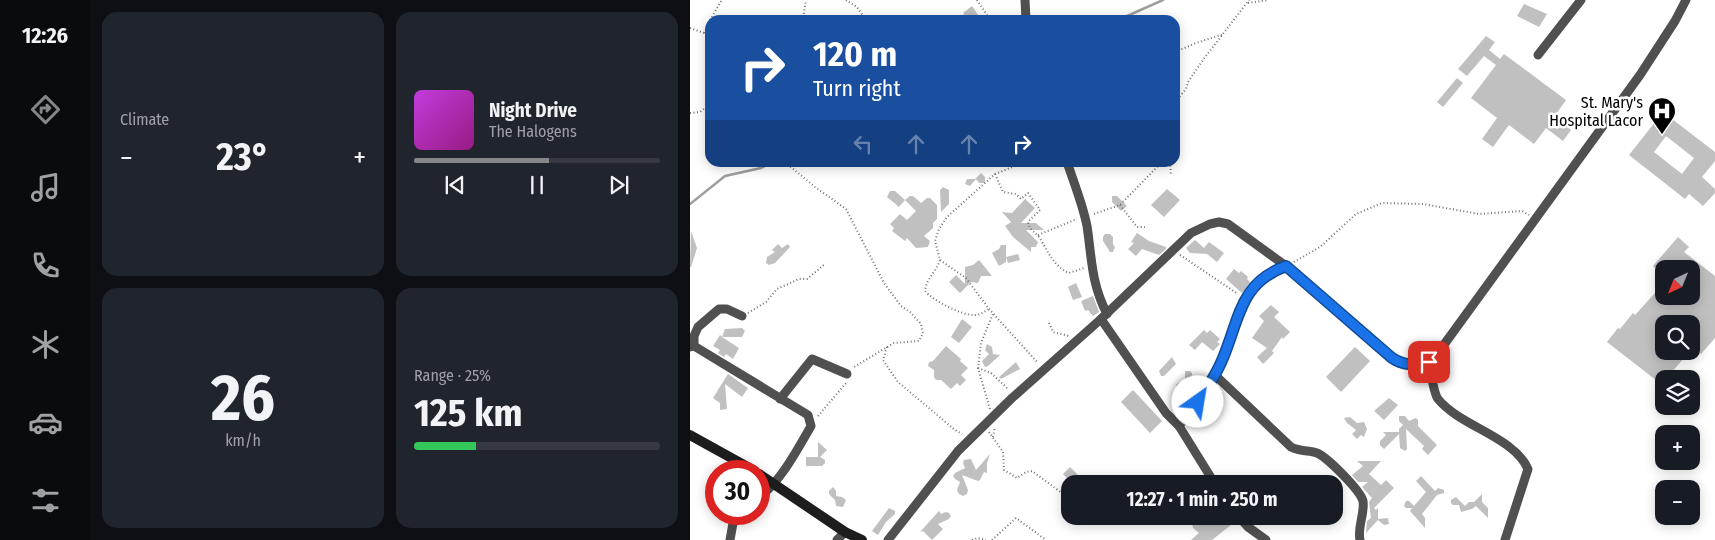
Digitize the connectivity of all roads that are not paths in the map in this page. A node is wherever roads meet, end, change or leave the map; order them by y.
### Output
1 (1025, 0) edge
2 (1581, 0) edge
3 (1686, 0) edge
4 (1026, 15) edge
5 (1538, 55) dead end
6 (1069, 167) edge
7 (1286, 266) junction
8 (742, 316) road end
9 (1104, 316) junction
10 (692, 346) edge
11 (1429, 362) junction
12 (847, 374) road end
13 (1215, 376) junction
14 (780, 399) junction
15 (1179, 426) junction
16 (690, 435) edge
17 (735, 460) edge
18 (1209, 475) edge
19 (770, 480) edge
20 (776, 484) junction
21 (770, 489) edge
22 (734, 525) edge
23 (1246, 525) edge
24 (845, 532) junction
25 (734, 539) edge
26 (837, 540) edge
27 (862, 540) edge
28 (888, 540) edge
29 (1266, 540) edge
30 (1360, 540) edge
31 (1505, 540) edge

1 - 4 street
2 - 5 street
3 - 11 street
6 - 9 street
7 - 9 street
7 - 11 street
7 - 13 street
8 - 10 street
9 - 15 street
9 - 28 street
10 - 14 street
11 - 31 street
12 - 14 street
13 - 15 street
13 - 30 street
14 - 20 street
15 - 18 street
16 - 17 street
19 - 20 street
20 - 21 street
20 - 24 street
22 - 25 street
23 - 29 street
24 - 26 street
24 - 27 street

